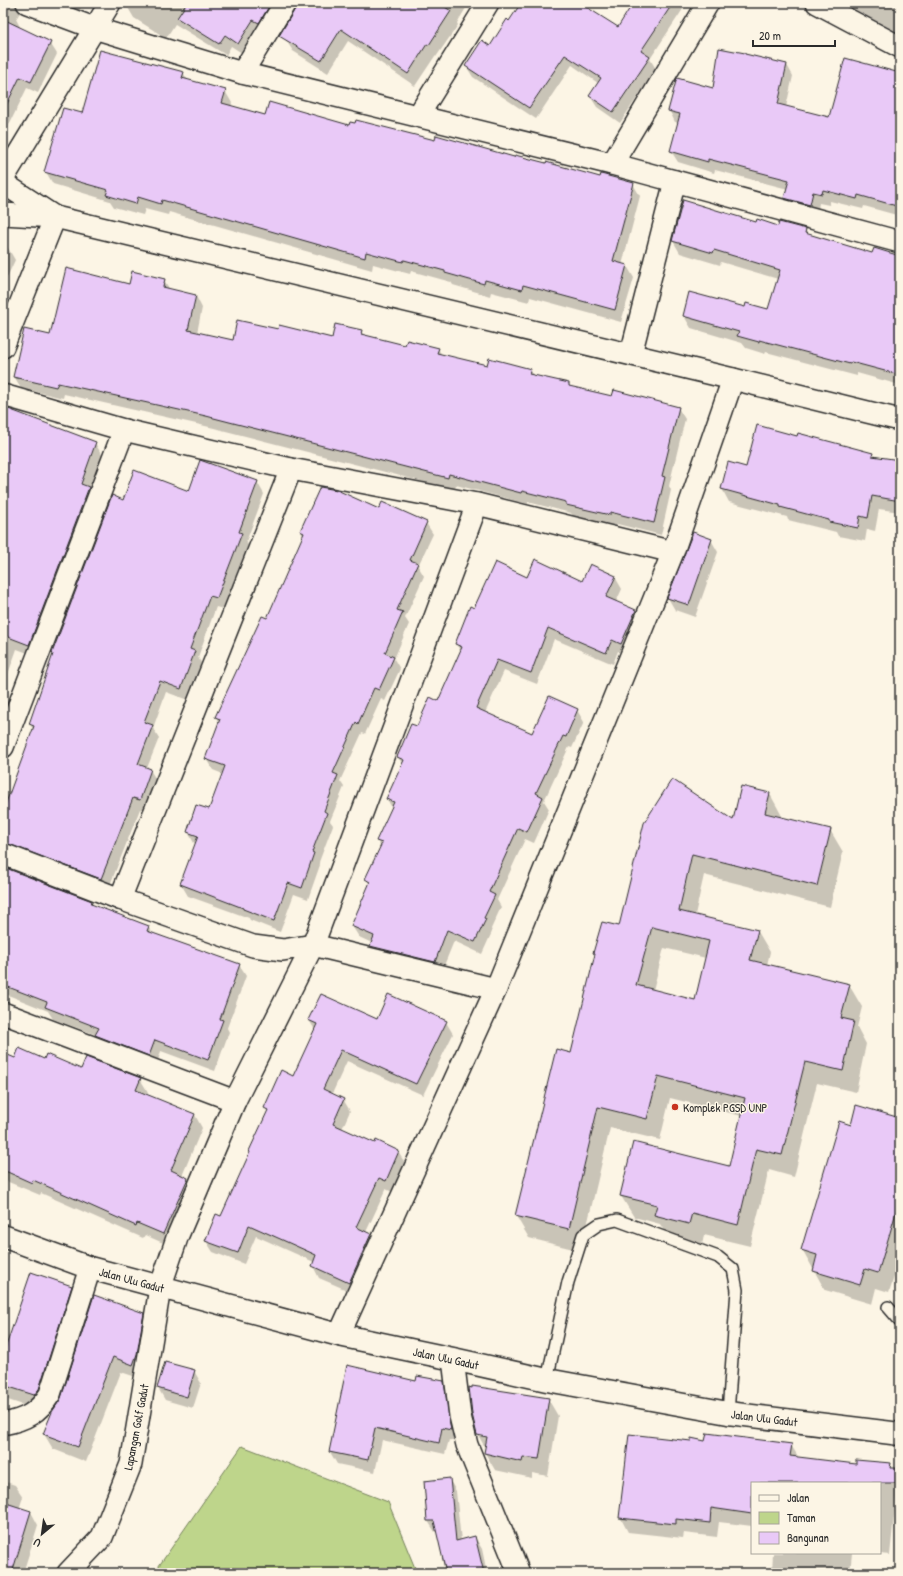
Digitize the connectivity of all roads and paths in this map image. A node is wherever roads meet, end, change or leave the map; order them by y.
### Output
1 (27, 3) edge
2 (110, 3) edge
3 (285, 3) edge
4 (488, 3) edge
5 (708, 3) edge
6 (818, 3) edge
7 (94, 28) junction
8 (900, 47) edge
9 (242, 72) junction
10 (418, 116) junction
11 (612, 164) junction
12 (3, 179) edge
13 (675, 181) junction
14 (3, 183) edge
15 (3, 214) edge
16 (56, 217) junction
17 (900, 242) edge
18 (3, 347) edge
19 (631, 354) junction
20 (733, 379) junction
21 (3, 395) edge
22 (900, 420) edge
23 (124, 430) junction
24 (291, 469) junction
25 (477, 504) junction
26 (672, 552) junction
27 (3, 747) edge
28 (3, 854) edge
29 (120, 899) junction
30 (313, 945) junction
31 (496, 989) junction
32 (3, 1013) edge
33 (235, 1101) junction
34 (3, 1236) edge
35 (90, 1268) junction
36 (160, 1288) junction
37 (888, 1307) dead end
38 (900, 1321) edge
39 (339, 1335) junction
40 (453, 1359) junction
41 (547, 1380) junction
42 (728, 1413) junction
43 (3, 1424) edge
44 (900, 1434) edge
45 (68, 1573) edge
46 (519, 1573) edge

1 - 7 street
2 - 7 street
3 - 9 street
4 - 10 street
5 - 11 street
6 - 8 street
7 - 9 street
7 - 12 street
9 - 10 street
10 - 11 street
11 - 13 street
13 - 17 street
13 - 19 street
14 - 16 street
15 - 16 street
16 - 18 street
16 - 19 street
19 - 20 street
20 - 22 street
20 - 26 street
21 - 23 street
23 - 24 street
23 - 27 street
24 - 25 street
24 - 29 street
25 - 26 street
25 - 30 street, Lapangan Golf Gadut
26 - 31 street
28 - 29 street
29 - 30 street
30 - 31 street
30 - 33 street, Lapangan Golf Gadut
31 - 39 street
32 - 33 street
33 - 36 street, Lapangan Golf Gadut
34 - 35 street, Jalan Ulu Gadut
35 - 36 street, Jalan Ulu Gadut
35 - 43 street
36 - 39 street, Jalan Ulu Gadut
36 - 45 street, Lapangan Golf Gadut
37 - 38 lane
39 - 40 street, Jalan Ulu Gadut
40 - 41 street, Jalan Ulu Gadut
40 - 46 street
41 - 42 street, Jalan Ulu Gadut
41 - 42 lane
42 - 44 street, Jalan Ulu Gadut

